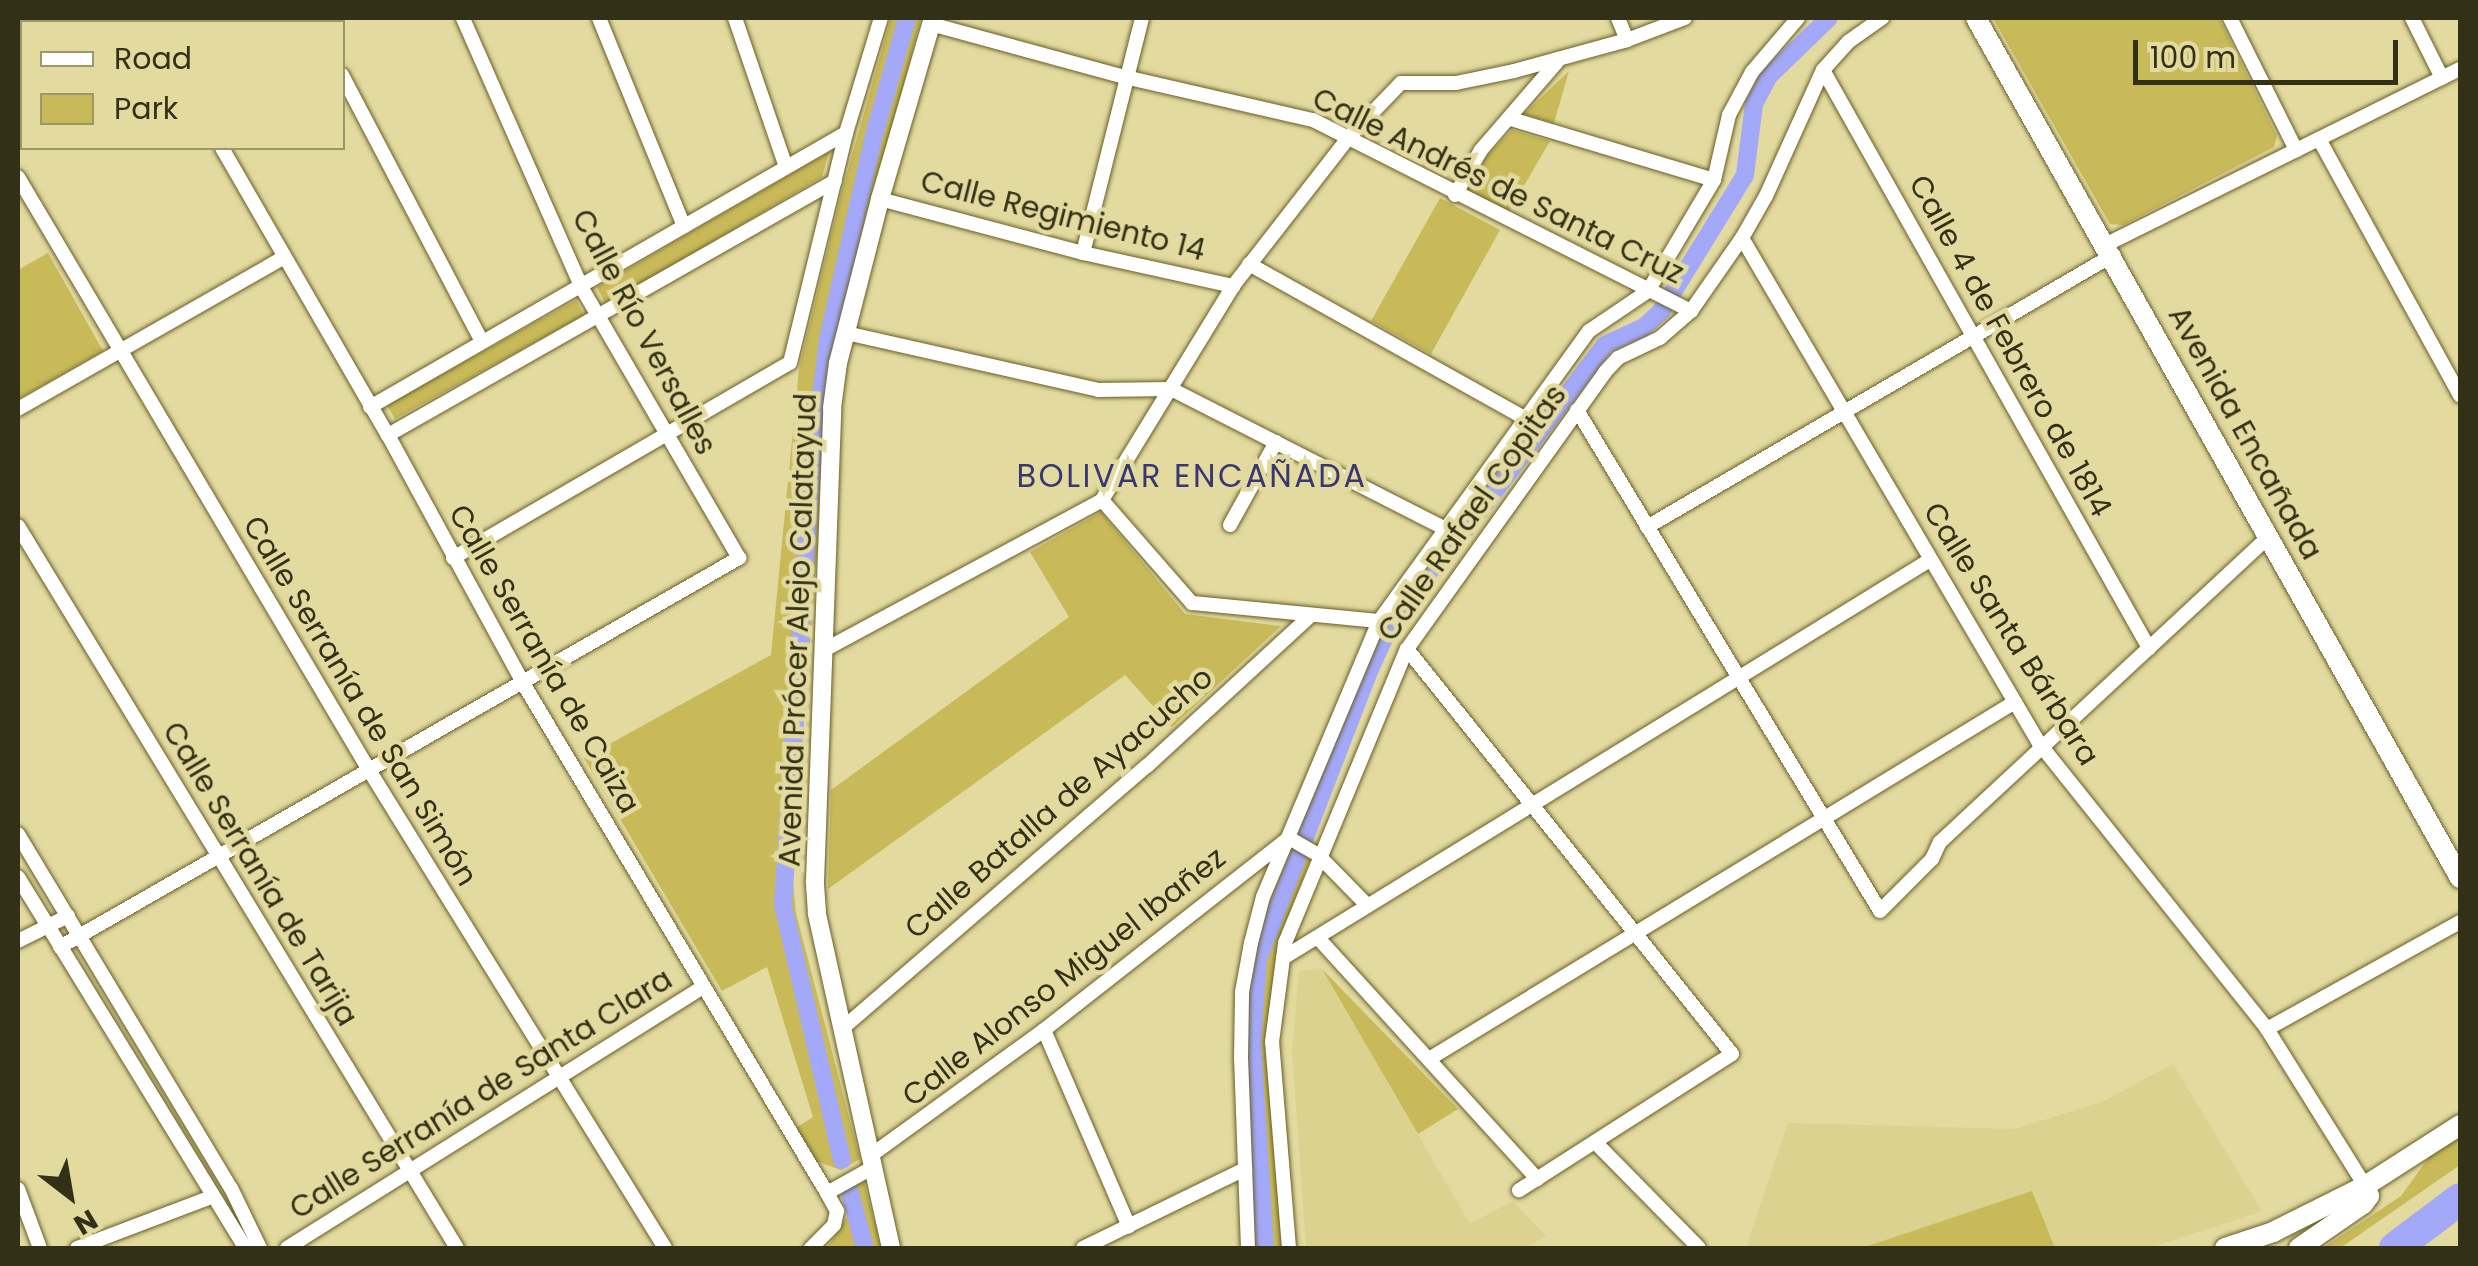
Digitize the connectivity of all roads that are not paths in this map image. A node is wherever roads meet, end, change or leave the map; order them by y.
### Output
1 (462, 18) edge
2 (599, 18) edge
3 (735, 18) edge
4 (881, 18) edge
5 (1142, 18) edge
6 (1618, 18) edge
7 (1685, 18) edge
8 (1798, 18) edge
9 (1882, 18) edge
10 (1976, 18) edge
11 (2230, 18) edge
12 (2412, 18) edge
13 (932, 21) edge
14 (1627, 40) junction
15 (1558, 61) junction
16 (2460, 69) edge
17 (1823, 70) junction
18 (1129, 78) junction
19 (2442, 78) junction
20 (345, 81) edge
21 (1511, 119) junction
22 (846, 132) junction
23 (1349, 138) junction
24 (2319, 139) junction
25 (223, 150) edge
26 (2296, 150) junction
27 (786, 167) junction
28 (18, 177) edge
29 (835, 180) junction
30 (1714, 180) junction
31 (1455, 195) junction
32 (880, 199) junction
33 (684, 226) junction
34 (1742, 238) junction
35 (2110, 249) junction
36 (1083, 253) junction
37 (283, 258) junction
38 (1249, 264) junction
39 (580, 286) junction
40 (1232, 286) junction
41 (1651, 292) junction
42 (1684, 308) junction
43 (598, 317) junction
44 (846, 334) junction
45 (1972, 337) junction
46 (482, 342) junction
47 (119, 351) junction
48 (2458, 386) edge
49 (1171, 389) junction
50 (370, 406) junction
51 (18, 409) edge
52 (1577, 410) junction
53 (1843, 413) junction
54 (1524, 418) junction
55 (666, 434) junction
56 (388, 435) junction
57 (1276, 442) junction
58 (1102, 500) junction
59 (1230, 525) dead end
60 (18, 526) edge
61 (1647, 527) junction
62 (1446, 529) junction
63 (2268, 537) junction
64 (453, 558) junction
65 (1930, 560) junction
66 (1309, 616) junction
67 (1379, 621) junction
68 (2149, 648) junction
69 (824, 650) junction
70 (1407, 650) junction
71 (1739, 678) junction
72 (522, 683) junction
73 (2015, 702) junction
74 (2042, 747) junction
75 (368, 770) junction
76 (1529, 805) junction
77 (1824, 819) junction
78 (18, 834) edge
79 (1291, 838) junction
80 (1317, 854) junction
81 (218, 856) junction
82 (18, 878) edge
83 (2460, 878) edge
84 (1368, 906) junction
85 (68, 916) junction
86 (2460, 922) edge
87 (50, 929) junction
88 (1634, 934) junction
89 (80, 936) junction
90 (1318, 938) junction
91 (18, 941) edge
92 (60, 947) junction
93 (1282, 958) junction
94 (704, 986) junction
95 (843, 1028) junction
96 (2267, 1029) junction
97 (1044, 1030) junction
98 (1429, 1059) junction
99 (557, 1079) junction
100 (2460, 1125) edge
101 (1595, 1142) junction
102 (871, 1162) junction
103 (1245, 1169) junction
104 (409, 1173) junction
105 (1537, 1179) junction
106 (2365, 1186) junction
107 (18, 1189) edge
108 (1519, 1190) dead end
109 (827, 1192) junction
110 (212, 1197) junction
111 (1129, 1226) junction
112 (40, 1248) edge
113 (77, 1248) edge
114 (246, 1248) edge
115 (260, 1248) edge
116 (288, 1248) edge
117 (458, 1248) edge
118 (664, 1248) edge
119 (811, 1248) edge
120 (892, 1248) edge
121 (1083, 1248) edge
122 (1248, 1248) edge
123 (1289, 1248) edge
124 (1699, 1248) edge
125 (2225, 1248) edge
126 (2298, 1248) edge

1 - 39 street, Calle Río Versalles
2 - 33 street
3 - 27 street
4 - 22 street
5 - 18 street
6 - 14 street
7 - 14 street
8 - 30 street
9 - 17 street, Calle Rafael Copitas
10 - 35 main road, Avenida Encañada
11 - 26 street
12 - 19 street
13 - 18 street, Calle Andrés de Santa Cruz
13 - 32 street, Avenida Prócer Alejo Calatayud
14 - 15 street
15 - 21 street
15 - 23 street
16 - 19 street
17 - 34 street, Calle Rafael Copitas
17 - 45 street, Calle 4 de Febrero de 1814
18 - 23 street, Calle Andrés de Santa Cruz
18 - 36 street
19 - 24 street
20 - 46 street
21 - 30 street
21 - 31 street
22 - 27 street
22 - 29 street
23 - 31 street, Calle Andrés de Santa Cruz
23 - 38 street
24 - 26 street
24 - 48 street
25 - 37 street, Calle Serranía de Caiza
26 - 35 street
27 - 33 street
28 - 47 street, Calle Serranía de San Simón
29 - 43 street
29 - 55 street
30 - 41 street
31 - 41 street, Calle Andrés de Santa Cruz
32 - 36 street, Calle Regimiento 14
32 - 44 street, Avenida Prócer Alejo Calatayud
33 - 39 street
34 - 42 street, Calle Rafael Copitas
34 - 53 street, Calle Santa Bárbara
35 - 45 street
35 - 63 main road, Avenida Encañada
36 - 40 street, Calle Regimiento 14
37 - 47 street
37 - 50 street, Calle Serranía de Caiza
38 - 40 street
38 - 54 street
39 - 43 street, Calle Río Versalles
39 - 46 street
40 - 49 street
41 - 42 street, Calle Andrés de Santa Cruz
41 - 54 street
42 - 52 street, Calle Rafael Copitas
43 - 55 street, Calle Río Versalles
43 - 56 street
44 - 49 street
44 - 69 street, Avenida Prócer Alejo Calatayud
45 - 53 street
45 - 68 street, Calle 4 de Febrero de 1814
46 - 50 street
47 - 51 street
47 - 75 street, Calle Serranía de San Simón
49 - 57 street
49 - 58 street
50 - 56 street, Calle Serranía de Caiza
52 - 61 street
52 - 70 street, Calle Rafael Copitas
53 - 61 street
53 - 65 street, Calle Santa Bárbara
54 - 62 street
55 - 64 street
55 - 72 street, Calle Río Versalles
56 - 64 street, Calle Serranía de Caiza
57 - 59 street
57 - 62 street
58 - 66 street
58 - 69 street
60 - 81 street, Calle Serranía de Tarija
61 - 71 street
62 - 67 street
63 - 68 street
63 - 83 main road, Avenida Encañada
64 - 72 street, Calle Serranía de Caiza
65 - 71 street
65 - 73 street, Calle Santa Bárbara
66 - 67 street
66 - 95 street, Calle Batalla de Ayacucho
67 - 79 street
68 - 74 street
69 - 95 street, Avenida Prócer Alejo Calatayud
70 - 76 street
70 - 80 street, Calle Rafael Copitas
71 - 76 street
71 - 77 street
72 - 75 street
72 - 94 street, Calle Serranía de Caiza
73 - 74 street, Calle Santa Bárbara
73 - 77 street
74 - 77 street
74 - 96 street, Calle Santa Bárbara
75 - 81 street
75 - 99 street, Calle Serranía de San Simón
76 - 84 street
76 - 88 street
77 - 88 street
78 - 85 street
79 - 80 street
79 - 97 street, Calle Alonso Miguel Ibañez
79 - 103 street
80 - 84 street
80 - 93 street, Calle Rafael Copitas
81 - 89 street
81 - 104 street, Calle Serranía de Tarija
82 - 87 street
84 - 90 street
85 - 87 street
85 - 89 street
86 - 96 street
87 - 91 street
87 - 92 street
88 - 98 street
88 - 101 street
89 - 92 street
89 - 115 street
90 - 93 street
90 - 98 street
92 - 110 street
93 - 123 street, Calle Rafael Copitas
94 - 99 street, Calle Serranía de Santa Clara
94 - 109 street, Calle Serranía de Caiza
95 - 102 street, Avenida Prócer Alejo Calatayud
96 - 106 street, Calle Santa Bárbara
97 - 102 street, Calle Alonso Miguel Ibañez
97 - 111 street
98 - 105 street
99 - 104 street, Calle Serranía de Santa Clara
99 - 118 street, Calle Serranía de San Simón
100 - 106 main road
101 - 105 street
101 - 124 street
102 - 109 street, Calle Alonso Miguel Ibañez
102 - 120 street, Avenida Prócer Alejo Calatayud
103 - 111 street
103 - 122 street
104 - 116 street, Calle Serranía de Santa Clara
104 - 117 street, Calle Serranía de Tarija
105 - 108 street
106 - 125 main road
106 - 126 main road
107 - 112 street
109 - 119 street
110 - 113 street
110 - 114 street
111 - 121 street

